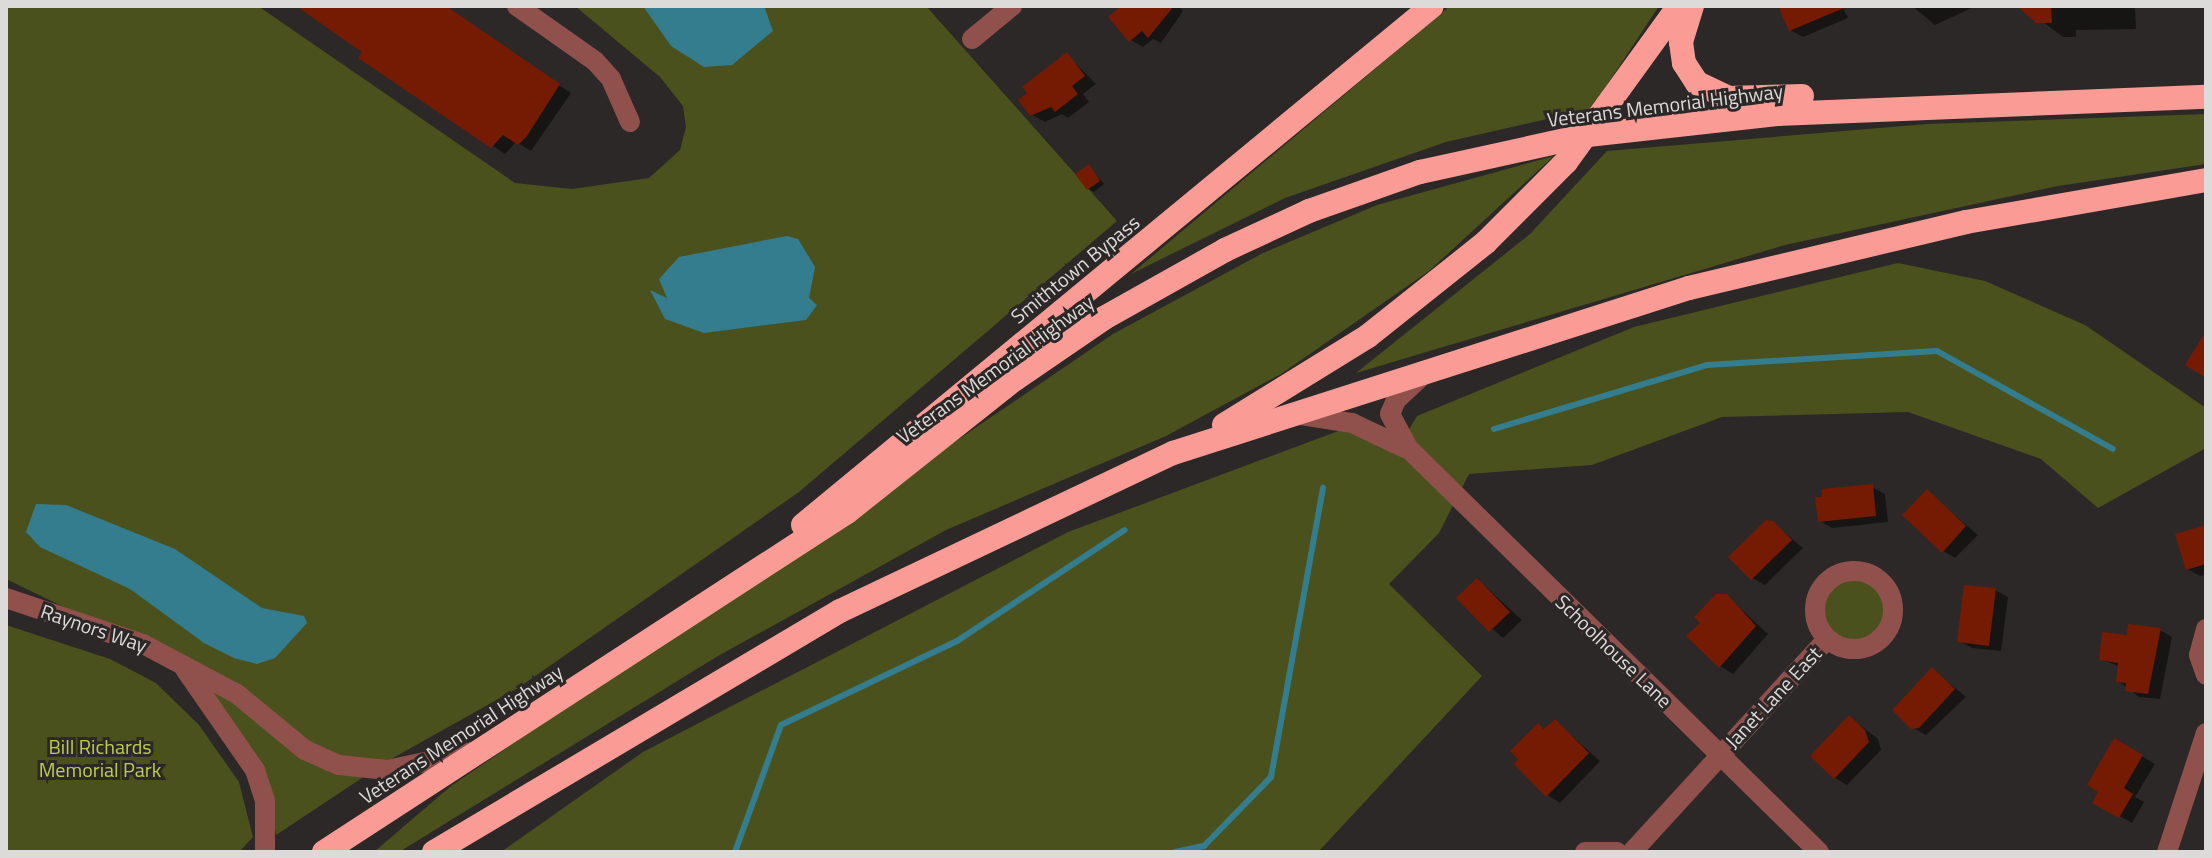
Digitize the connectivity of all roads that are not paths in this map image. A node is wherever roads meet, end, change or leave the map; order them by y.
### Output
1 (517, 6) edge
2 (1012, 6) edge
3 (1432, 6) edge
4 (1679, 6) edge
5 (1692, 6) edge
6 (972, 39) dead end
7 (2206, 97) edge
8 (1983, 105) junction
9 (630, 122) dead end
10 (1588, 135) junction
11 (2206, 180) edge
12 (1436, 365) junction
13 (1292, 413) junction
14 (1409, 449) junction
15 (1173, 453) junction
16 (749, 571) junction
17 (6, 598) edge
18 (2206, 629) edge
19 (1827, 639) dead end
20 (180, 663) junction
21 (2206, 675) edge
22 (2206, 733) edge
23 (478, 751) junction
24 (1720, 754) junction
25 (265, 852) edge
26 (324, 852) edge
27 (434, 852) edge
28 (1585, 852) edge
29 (1617, 852) edge
30 (1632, 852) edge
31 (1819, 852) edge
32 (2167, 852) edge

1 - 9 street
2 - 6 street
3 - 16 highway, Smithtown Bypass
4 - 10 highway
5 - 8 highway
7 - 8 highway, Veterans Memorial Highway
8 - 10 highway, Veterans Memorial Highway
10 - 15 highway
10 - 16 highway, Veterans Memorial Highway
11 - 12 highway
12 - 13 highway
12 - 14 street, Schoolhouse Lane
13 - 14 street, Schoolhouse Lane
13 - 15 highway
14 - 24 street, Schoolhouse Lane
15 - 27 highway
16 - 23 highway, Veterans Memorial Highway
17 - 20 street, Raynors Way
18 - 21 street
19 - 24 street, Janet Lane East
20 - 23 street, Raynors Way
20 - 25 street, Raynors Way
22 - 32 street
23 - 26 highway, Veterans Memorial Highway
24 - 30 street, Janet Lane East
24 - 31 street, Schoolhouse Lane
28 - 29 street

